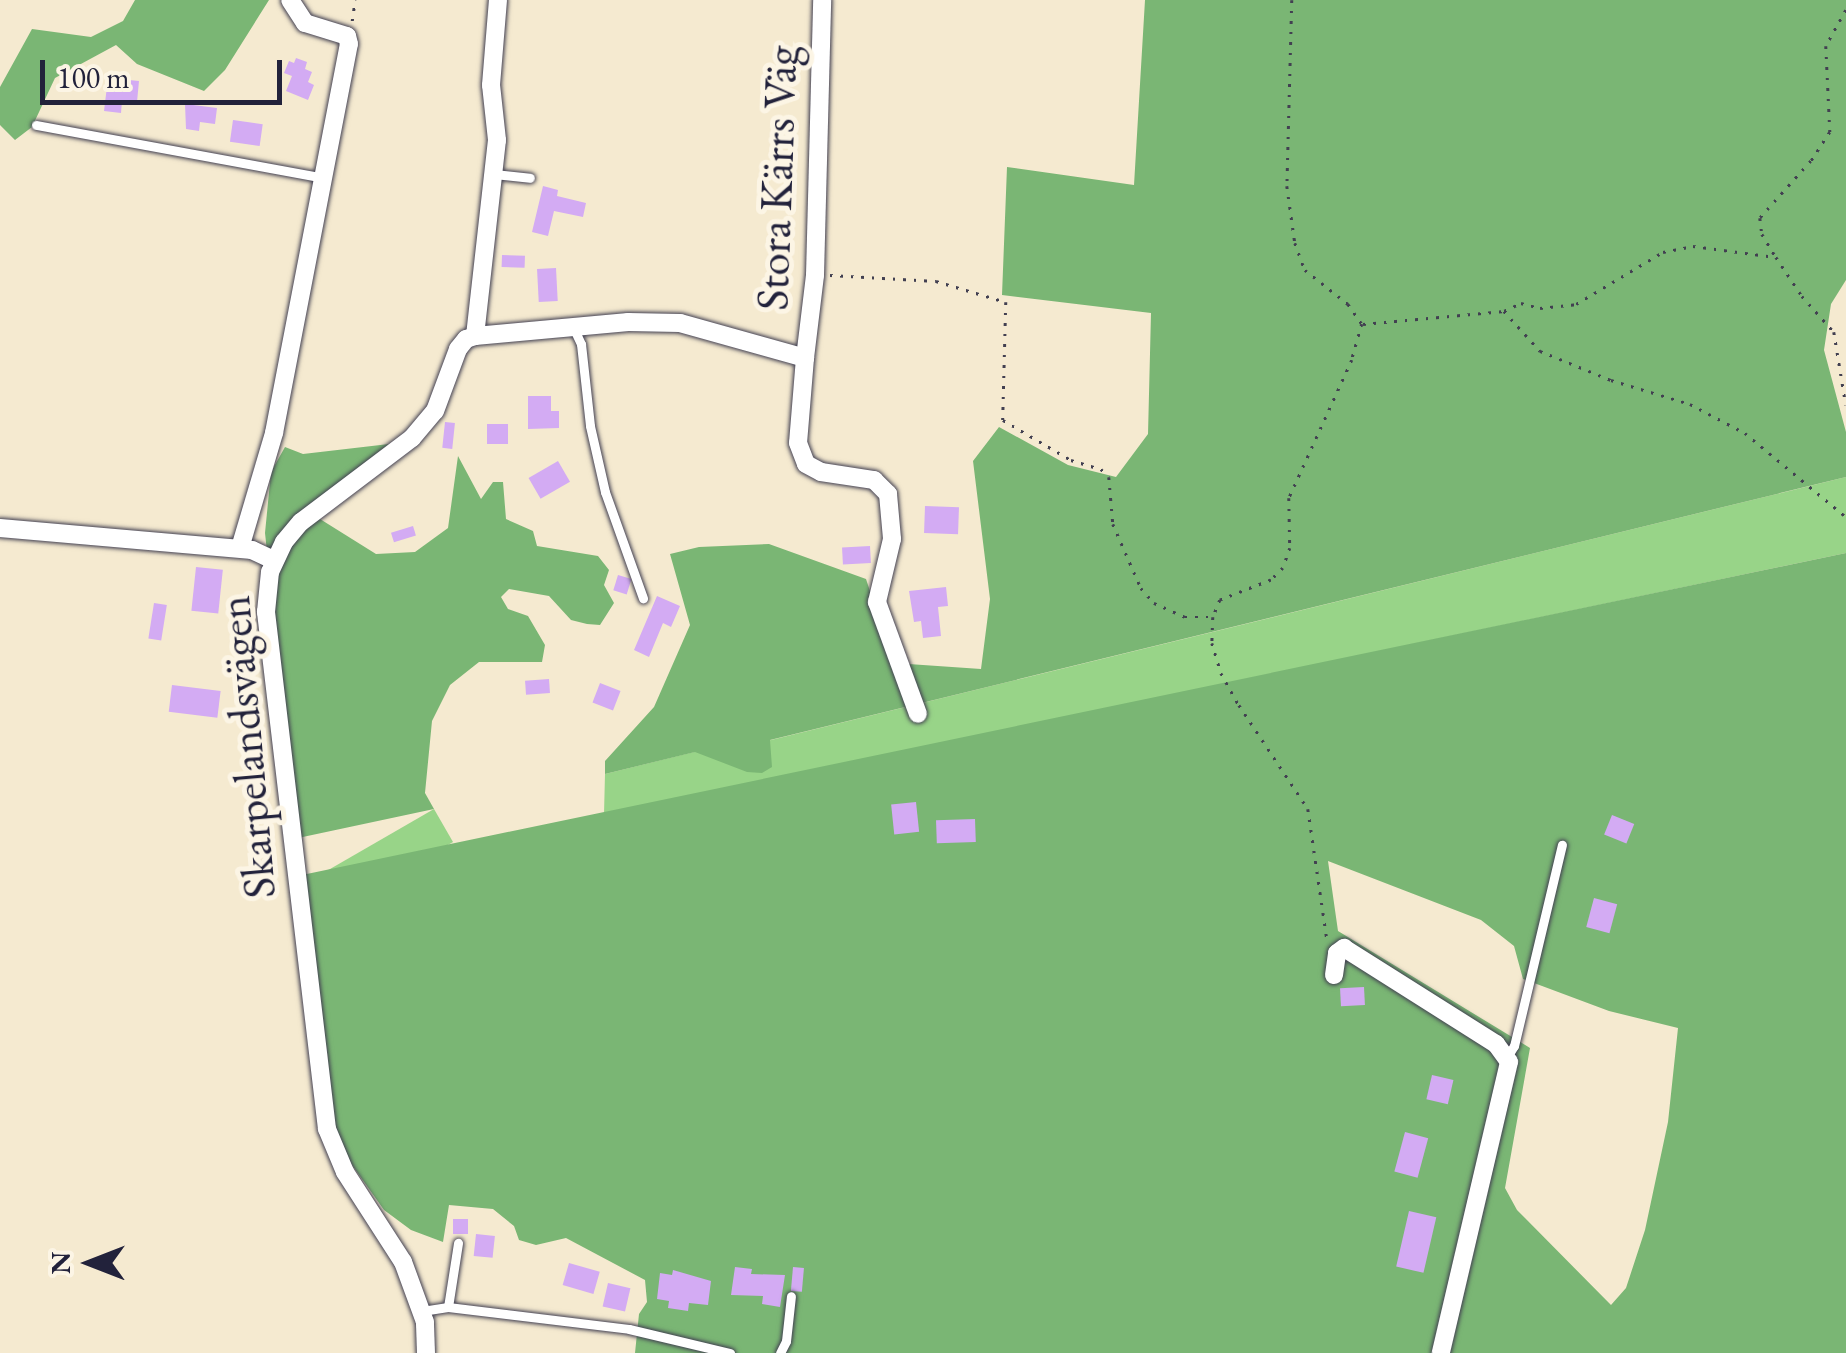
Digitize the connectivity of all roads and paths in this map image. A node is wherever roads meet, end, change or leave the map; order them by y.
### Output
1 (290, 0) edge
2 (498, 0) edge
3 (822, 0) edge
4 (1292, 0) edge
5 (1846, 10) edge
6 (36, 125) dead end
7 (492, 174) junction
8 (324, 178) junction
9 (530, 178) dead end
10 (1776, 257) junction
11 (816, 274) junction
12 (1504, 311) junction
13 (1362, 324) junction
14 (574, 329) junction
15 (475, 336) junction
16 (804, 358) junction
17 (1846, 405) edge
18 (1846, 518) edge
19 (0, 528) edge
20 (240, 548) junction
21 (273, 560) junction
22 (643, 598) dead end
23 (1213, 617) junction
24 (918, 714) dead end
25 (1562, 845) dead end
26 (1337, 953) junction
27 (1334, 974) dead end
28 (1507, 1057) junction
29 (458, 1244) dead end
30 (791, 1296) dead end
31 (448, 1307) junction
32 (422, 1311) junction
33 (426, 1353) edge
34 (730, 1353) edge
35 (780, 1353) edge
36 (1441, 1353) edge

1 - 8 street
2 - 7 street, Skarpelandsvägen
3 - 11 street, Stora Kärrs Väg
4 - 13 path
5 - 10 path
6 - 8 lane
7 - 9 lane
7 - 15 street, Skarpelandsvägen
8 - 20 street
10 - 12 path
10 - 17 path
11 - 16 street, Stora Kärrs Väg
11 - 23 path
12 - 13 path
12 - 18 path
13 - 23 path
14 - 15 street
14 - 16 street
14 - 22 lane
15 - 21 street, Skarpelandsvägen
16 - 24 street, Stora Kärrs Väg
19 - 20 street
20 - 21 street
21 - 32 street, Skarpelandsvägen
23 - 26 path
25 - 28 lane
26 - 27 street
26 - 28 street
28 - 36 street
29 - 31 lane
30 - 35 lane
31 - 32 lane
31 - 34 lane
32 - 33 street, Skarpelandsvägen

